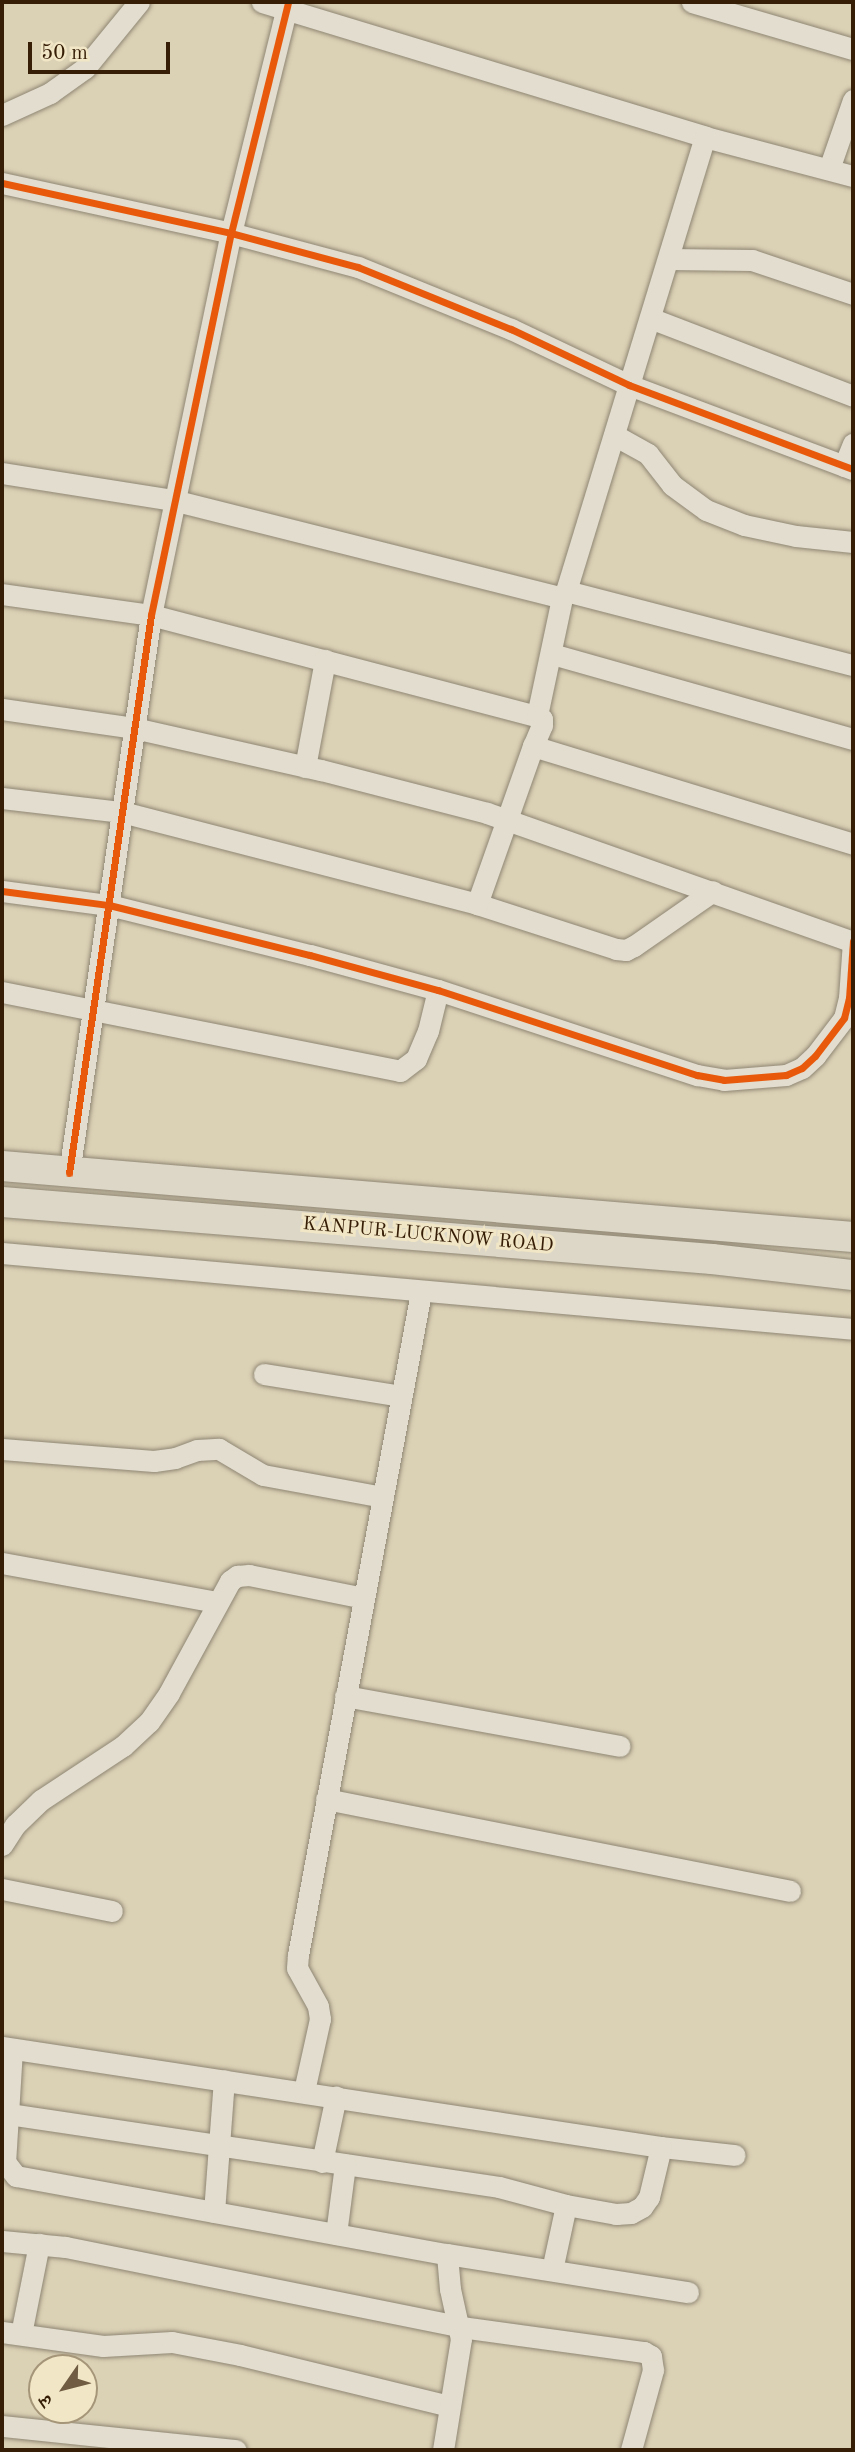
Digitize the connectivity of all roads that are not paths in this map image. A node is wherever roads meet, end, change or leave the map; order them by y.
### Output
1 (139, 2) edge
2 (262, 2) edge
3 (692, 2) edge
4 (287, 6) edge
5 (853, 49) edge
6 (853, 100) edge
7 (2, 115) edge
8 (705, 137) junction
9 (829, 169) junction
10 (853, 176) edge
11 (2, 183) edge
12 (231, 233) junction
13 (668, 259) junction
14 (853, 294) edge
15 (650, 318) junction
16 (628, 384) junction
17 (853, 396) edge
18 (614, 435) junction
19 (853, 444) edge
20 (849, 468) edge
21 (2, 473) edge
22 (173, 500) junction
23 (853, 542) edge
24 (2, 594) edge
25 (564, 595) junction
26 (151, 615) junction
27 (552, 654) junction
28 (325, 660) junction
29 (853, 665) edge
30 (2, 709) edge
31 (537, 716) junction
32 (134, 728) junction
33 (853, 739) edge
34 (533, 746) junction
35 (304, 767) junction
36 (2, 798) edge
37 (122, 812) junction
38 (508, 821) junction
39 (853, 844) edge
40 (2, 891) edge
41 (713, 891) junction
42 (477, 904) junction
43 (109, 905) junction
44 (853, 942) edge
45 (438, 990) junction
46 (2, 992) edge
47 (94, 1010) junction
48 (2, 1166) edge
49 (69, 1173) junction
50 (2, 1202) edge
51 (853, 1237) edge
52 (2, 1253) edge
53 (853, 1275) edge
54 (421, 1292) junction
55 (853, 1329) edge
56 (264, 1374) dead end
57 (401, 1395) junction
58 (2, 1450) edge
59 (383, 1497) junction
60 (2, 1563) edge
61 (364, 1598) junction
62 (216, 1602) junction
63 (345, 1696) junction
64 (619, 1746) dead end
65 (326, 1799) junction
66 (2, 1845) edge
67 (2, 1889) edge
68 (790, 1891) dead end
69 (112, 1911) dead end
70 (7, 2048) edge
71 (224, 2080) junction
72 (304, 2091) junction
73 (336, 2096) junction
74 (5, 2113) edge
75 (217, 2147) junction
76 (661, 2147) junction
77 (735, 2155) dead end
78 (322, 2162) junction
79 (345, 2165) junction
80 (566, 2206) junction
81 (214, 2212) junction
82 (336, 2234) junction
83 (2, 2241) edge
84 (39, 2244) junction
85 (447, 2254) junction
86 (552, 2270) junction
87 (688, 2292) dead end
88 (461, 2327) junction
89 (11, 2333) edge
90 (449, 2406) junction
91 (2, 2426) edge
92 (236, 2450) edge
93 (443, 2450) edge
94 (631, 2450) edge

1 - 7 street
2 - 4 street
3 - 5 street
4 - 8 street
4 - 12 street
6 - 9 street
8 - 9 street
8 - 13 street
9 - 10 street
11 - 12 street
12 - 16 street
12 - 22 street
13 - 14 street
13 - 15 street
15 - 16 street
15 - 17 street
16 - 18 street
16 - 20 street
18 - 23 street
18 - 25 street
19 - 20 street
21 - 22 street
22 - 25 street
22 - 26 street
24 - 26 street
25 - 27 street
25 - 29 street
26 - 28 street
26 - 32 street
27 - 31 street
27 - 33 street
28 - 31 street
28 - 35 street
30 - 32 street
31 - 34 street
32 - 35 street
32 - 37 street
34 - 38 street
34 - 39 street
35 - 38 street
36 - 37 street
37 - 42 street
37 - 43 street
38 - 41 street
38 - 42 street
40 - 43 street
41 - 42 street
41 - 44 street
43 - 45 street
43 - 47 street
44 - 45 street
45 - 47 street
46 - 47 street
47 - 49 street
48 - 49 highway, KANPUR-LUCKNOW ROAD
49 - 51 highway, KANPUR-LUCKNOW ROAD
50 - 53 highway, KANPUR-LUCKNOW ROAD
52 - 54 street
54 - 55 street
54 - 57 street
56 - 57 street
57 - 59 street
58 - 59 street
59 - 61 street
60 - 62 street
61 - 62 street
61 - 63 street
62 - 66 street
63 - 64 street
63 - 65 street
65 - 68 street
65 - 72 street
67 - 69 street
70 - 71 street
70 - 74 street
71 - 72 street
71 - 75 street
72 - 73 street
73 - 76 street
73 - 78 street
74 - 75 street
74 - 81 street
75 - 78 street
75 - 81 street
76 - 77 street
76 - 80 street
78 - 79 street
79 - 80 street
79 - 82 street
80 - 86 street
81 - 82 street
82 - 85 street
83 - 84 street
84 - 88 street
84 - 89 street
85 - 86 street
85 - 88 street
86 - 87 street
88 - 90 street
88 - 94 street
89 - 90 street
90 - 93 street
91 - 92 street

